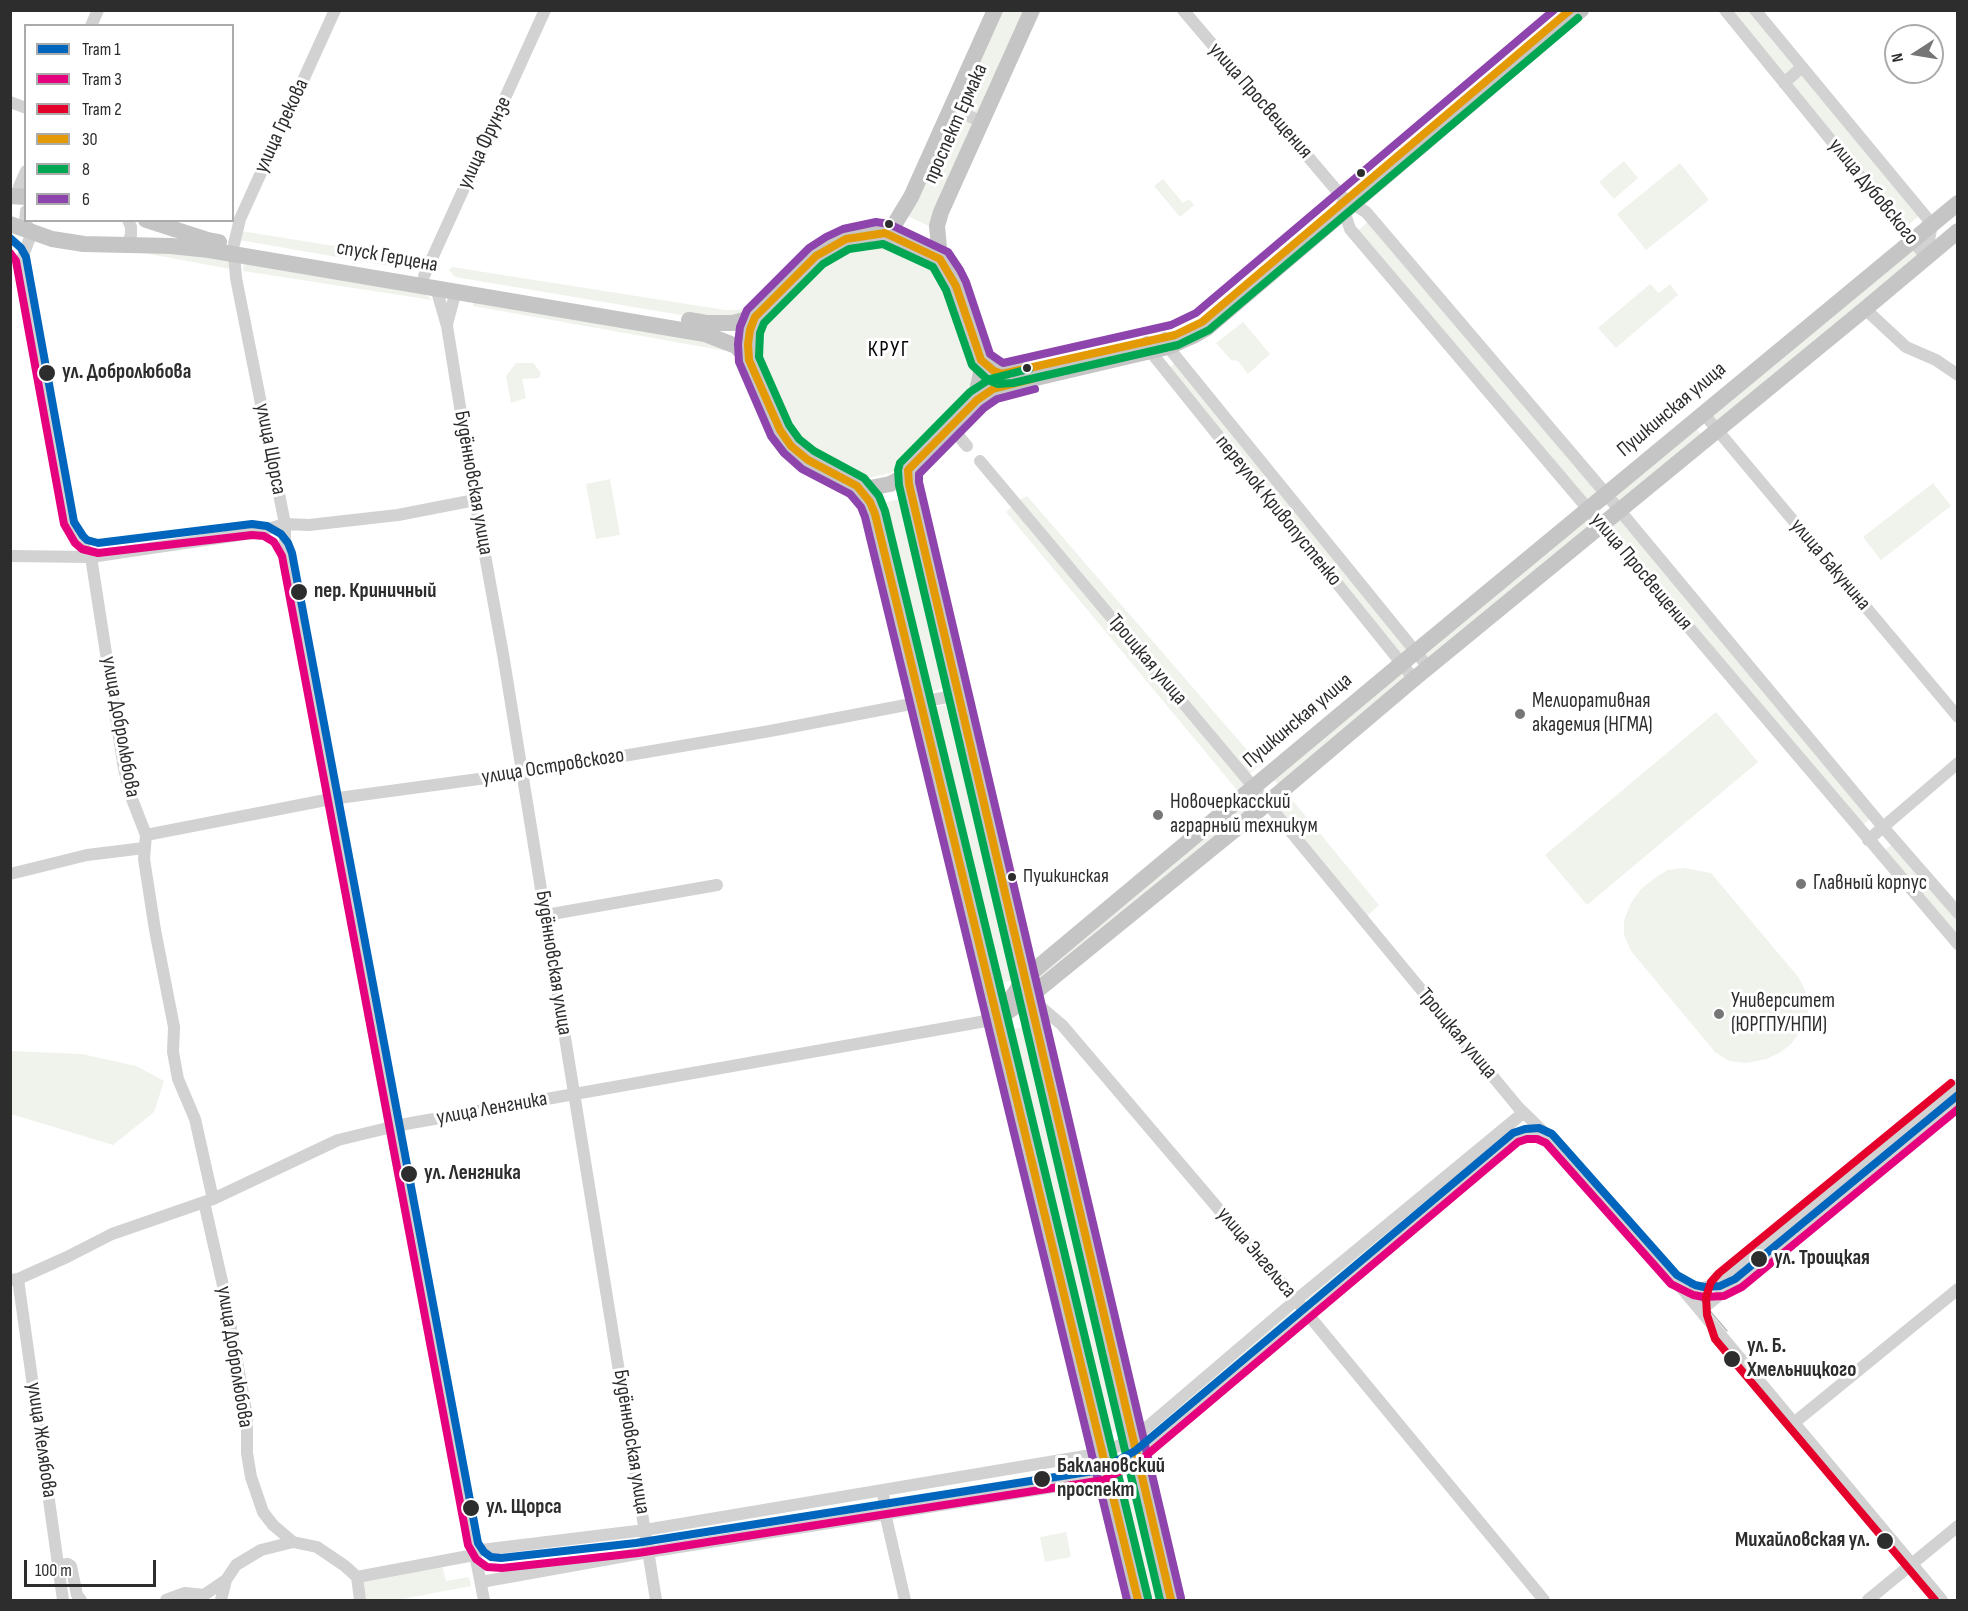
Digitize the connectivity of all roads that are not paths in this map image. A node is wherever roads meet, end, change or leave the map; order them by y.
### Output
1 (98, 10) edge
2 (336, 10) edge
3 (545, 10) edge
4 (995, 10) edge
5 (1032, 10) edge
6 (1183, 10) edge
7 (1571, 10) edge
8 (1581, 10) edge
9 (1725, 10) edge
10 (1755, 10) edge
11 (92, 24) edge
12 (1802, 68) junction
13 (1784, 83) junction
14 (951, 108) junction
15 (981, 122) junction
16 (24, 177) edge
17 (18, 195) edge
18 (1345, 202) junction
19 (1958, 203) edge
20 (24, 216) edge
21 (26, 222) edge
22 (129, 222) edge
23 (152, 222) edge
24 (10, 224) edge
25 (1932, 224) junction
26 (1958, 231) edge
27 (32, 232) junction
28 (885, 233) junction
29 (1913, 240) junction
30 (122, 246) junction
31 (234, 249) junction
32 (17, 256) edge
33 (1926, 257) junction
34 (940, 259) junction
35 (430, 282) junction
36 (456, 291) junction
37 (1865, 309) junction
38 (755, 317) junction
39 (447, 326) junction
40 (1166, 342) junction
41 (1149, 346) junction
42 (749, 360) junction
43 (981, 360) junction
44 (1958, 375) edge
45 (965, 410) junction
46 (1703, 413) junction
47 (950, 426) junction
48 (1717, 430) junction
49 (967, 446) dead end
50 (980, 461) dead end
51 (908, 470) junction
52 (857, 486) junction
53 (1606, 494) junction
54 (475, 500) junction
55 (1588, 509) junction
56 (1619, 510) junction
57 (285, 524) junction
58 (1602, 525) junction
59 (10, 556) edge
60 (91, 557) junction
61 (1415, 652) junction
62 (1401, 664) junction
63 (1428, 667) junction
64 (1413, 679) junction
65 (958, 695) junction
66 (921, 704) junction
67 (1958, 717) edge
68 (1958, 763) edge
69 (523, 773) junction
70 (1254, 787) junction
71 (331, 799) junction
72 (1267, 803) junction
73 (1883, 827) junction
74 (146, 835) junction
75 (1868, 840) junction
76 (144, 848) junction
77 (12, 871) edge
78 (717, 885) dead end
79 (1958, 913) edge
80 (546, 915) junction
81 (1958, 944) edge
82 (1025, 978) junction
83 (1029, 997) junction
84 (997, 1019) junction
85 (1958, 1085) edge
86 (575, 1094) junction
87 (1958, 1099) edge
88 (1523, 1113) junction
89 (392, 1127) junction
90 (1557, 1145) junction
91 (208, 1200) junction
92 (14, 1279) edge
93 (1958, 1289) edge
94 (1296, 1300) junction
95 (1702, 1308) junction
96 (1306, 1313) junction
97 (1795, 1422) junction
98 (1133, 1439) junction
99 (1103, 1453) junction
100 (1137, 1458) junction
101 (1109, 1478) junction
102 (883, 1490) junction
103 (885, 1513) junction
104 (1958, 1526) edge
105 (645, 1530) junction
106 (292, 1542) junction
107 (648, 1552) junction
108 (474, 1553) junction
109 (1911, 1564) junction
110 (58, 1565) junction
111 (357, 1577) junction
112 (226, 1580) junction
113 (481, 1582) junction
114 (63, 1600) edge
115 (81, 1600) edge
116 (166, 1600) edge
117 (221, 1600) edge
118 (360, 1600) edge
119 (484, 1600) edge
120 (656, 1600) edge
121 (905, 1600) edge
122 (1138, 1600) edge
123 (1171, 1600) edge
124 (1544, 1600) edge
125 (1868, 1600) edge
126 (1942, 1600) edge

1 - 11 street
2 - 31 street, улица Грекова
3 - 35 street, улица Фрунзе
4 - 14 main road, проспект Ермака
5 - 15 main road, проспект Ермака
6 - 18 street, улица Просвещения
7 - 18 main road
8 - 18 main road
9 - 13 street, улица Дубовского
10 - 12 street, улица Дубовского
12 - 13 street
12 - 25 street, улица Дубовского
13 - 29 street, улица Дубовского
14 - 15 street
14 - 28 main road, проспект Ермака
15 - 34 main road, проспект Ермака
16 - 17 street
17 - 20 street
18 - 40 main road
18 - 53 street, улица Просвещения
18 - 55 street, улица Просвещения
19 - 25 main road, Пушкинская улица
21 - 27 street
22 - 30 street
23 - 31 main road, спуск Герцена
24 - 27 main road, спуск Герцена
25 - 29 main road, Пушкинская улица
25 - 33 street, улица Дубовского
26 - 33 main road, Пушкинская улица
27 - 30 main road, спуск Герцена
27 - 32 street
28 - 34 main road
28 - 38 main road
29 - 33 street, улица Дубовского
29 - 46 main road, Пушкинская улица
30 - 31 main road, спуск Герцена
31 - 35 main road, спуск Герцена
31 - 57 street, улица Щорса
32 - 60 street, улица Добролюбова
33 - 37 main road, Пушкинская улица
34 - 43 main road
35 - 36 main road, спуск Герцена
35 - 38 main road, спуск Герцена
35 - 39 street, Будённовская улица
36 - 39 street, Будённовская улица
36 - 42 main road, спуск Герцена
37 - 44 street
37 - 48 main road, Пушкинская улица
38 - 42 main road
39 - 54 street, Будённовская улица
40 - 41 main road
40 - 61 street, переулок Кривопустенко
41 - 43 main road
41 - 45 main road
41 - 62 street, переулок Кривопустенко
42 - 52 main road
43 - 45 main road
45 - 47 main road
46 - 48 street, улица Бакунина
46 - 53 main road, Пушкинская улица
47 - 49 street
47 - 51 main road
48 - 56 main road, Пушкинская улица
48 - 67 street, улица Бакунина
50 - 70 street, Троицкая улица
51 - 52 main road
51 - 65 main road
52 - 66 main road
53 - 55 main road, Пушкинская улица
53 - 56 street, улица Просвещения
54 - 57 street
54 - 69 street, Будённовская улица
55 - 58 street, улица Просвещения
55 - 61 main road, Пушкинская улица
56 - 58 main road, Пушкинская улица
56 - 73 street, улица Просвещения
57 - 60 street
57 - 71 street, улица Щорса
58 - 63 main road, Пушкинская улица
58 - 75 street, улица Просвещения
59 - 60 street
60 - 74 street, улица Добролюбова
61 - 62 main road, Пушкинская улица
61 - 63 street, переулок Кривопустенко
62 - 64 street, переулок Кривопустенко
62 - 70 main road, Пушкинская улица
63 - 64 main road, Пушкинская улица
64 - 72 main road, Пушкинская улица
65 - 66 street, улица Островского
65 - 82 main road
66 - 69 street, улица Островского
66 - 84 main road
68 - 73 street
69 - 71 street, улица Островского
69 - 80 street, Будённовская улица
70 - 72 street, Троицкая улица
70 - 82 main road, Пушкинская улица
71 - 74 street, улица Островского
71 - 89 street, улица Щорса
72 - 83 main road, Пушкинская улица
72 - 88 street, Троицкая улица
73 - 75 street
73 - 79 street, улица Просвещения
74 - 76 street, улица Добролюбова
75 - 81 street, улица Просвещения
76 - 77 street
76 - 91 street, улица Добролюбова
78 - 80 street
80 - 86 street, Будённовская улица
82 - 83 main road
82 - 84 main road, Пушкинская улица
83 - 84 main road, Пушкинская улица
83 - 94 street, улица Энгельса
83 - 98 main road
84 - 86 street, улица Ленгника
84 - 99 main road
85 - 95 street
86 - 89 street, улица Ленгника
86 - 105 street, Будённовская улица
87 - 95 street
88 - 90 street, Троицкая улица
88 - 94 street
89 - 91 street, улица Ленгника
89 - 108 street, улица Щорса
90 - 95 street, Троицкая улица
90 - 96 street
91 - 92 street, улица Ленгника
91 - 106 street, улица Добролюбова
92 - 110 street, улица Желябова
93 - 97 street
94 - 96 street, улица Энгельса
94 - 98 street
95 - 97 street
96 - 100 street
96 - 124 street, улица Энгельса
97 - 109 street
98 - 99 street
98 - 100 main road
99 - 101 main road
99 - 102 street
100 - 101 street
100 - 123 main road
101 - 103 street
101 - 122 main road
102 - 103 street
102 - 105 street
103 - 107 street
103 - 121 street
104 - 109 street
105 - 107 street, Будённовская улица
105 - 108 street
106 - 111 street
106 - 112 street
107 - 113 street
107 - 120 street, Будённовская улица
108 - 111 street
108 - 113 street, улица Щорса
109 - 125 street
109 - 126 street
110 - 114 street, улица Желябова
110 - 115 street
111 - 118 street
112 - 116 street
112 - 117 street
113 - 119 street, улица Щорса

